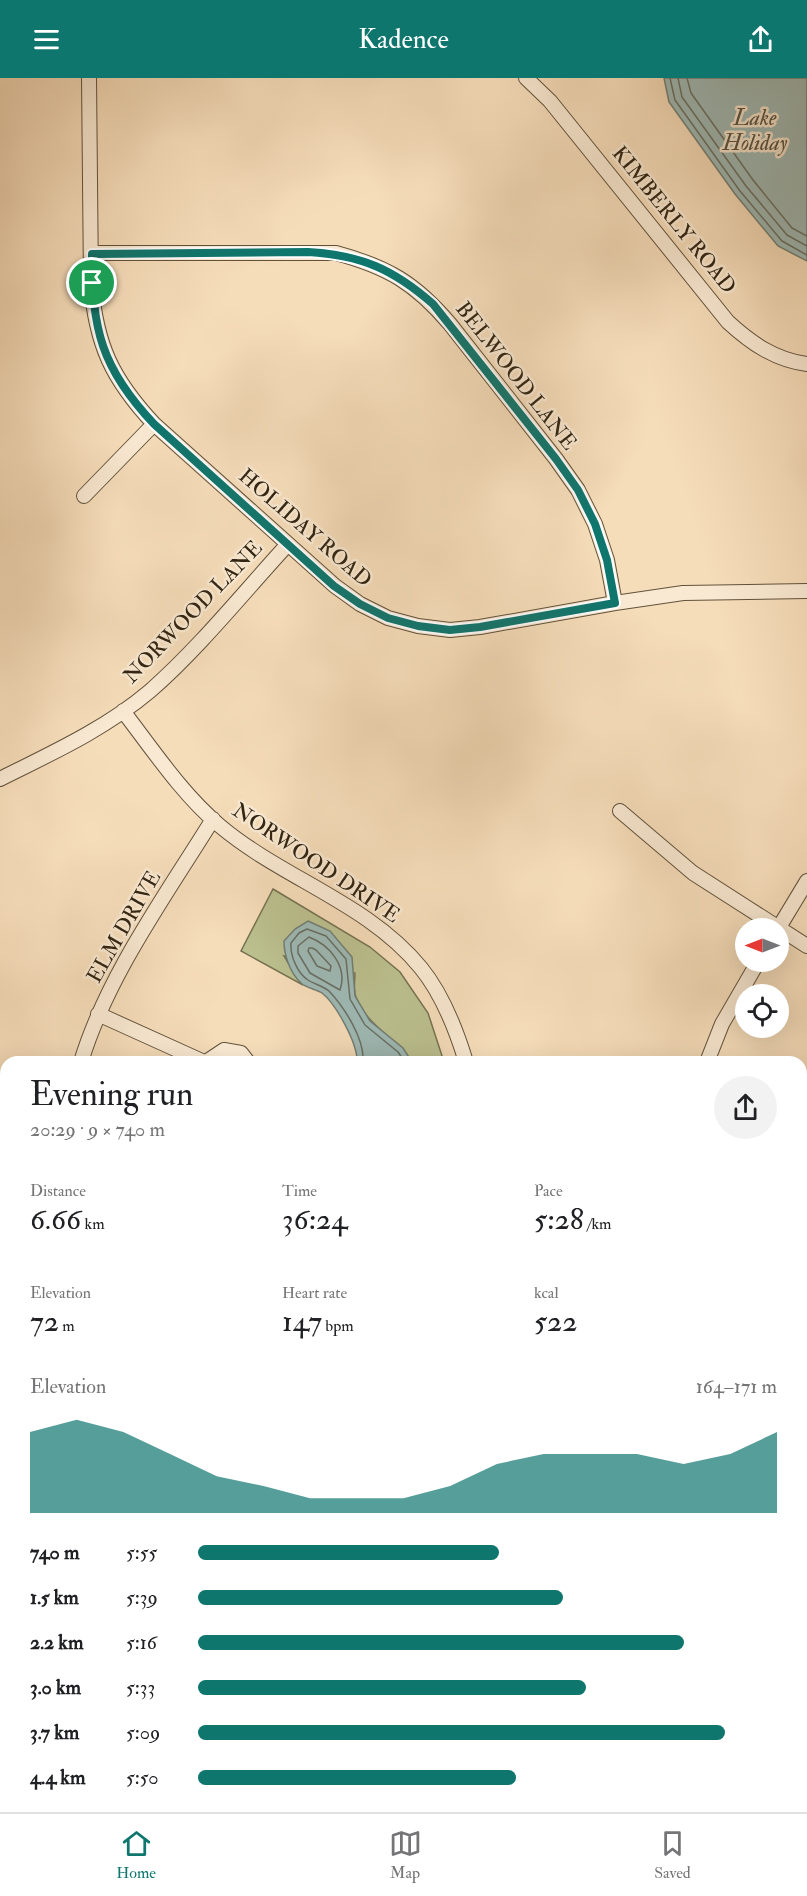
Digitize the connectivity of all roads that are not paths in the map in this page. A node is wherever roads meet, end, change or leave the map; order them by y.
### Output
1 (89, 78) edge
2 (526, 78) edge
3 (92, 254) junction
4 (807, 364) edge
5 (154, 424) junction
6 (84, 496) dead end
7 (288, 544) junction
8 (807, 591) edge
9 (615, 603) junction
10 (123, 711) junction
11 (0, 779) edge
12 (620, 811) dead end
13 (213, 819) junction
14 (807, 881) edge
15 (762, 918) edge
16 (785, 918) edge
17 (789, 935) edge
18 (807, 946) edge
19 (752, 972) edge
20 (98, 1014) junction
21 (83, 1056) edge
22 (192, 1056) edge
23 (214, 1056) edge
24 (243, 1056) edge
25 (464, 1056) edge
26 (709, 1056) edge

1 - 3 street, HOLIDAY ROAD
2 - 4 street, KIMBERLY ROAD
3 - 5 street, HOLIDAY ROAD
3 - 9 street, BELWOOD LANE
5 - 6 street
5 - 7 street, HOLIDAY ROAD
7 - 9 street, HOLIDAY ROAD
7 - 10 street, NORWOOD LANE
8 - 9 street, HOLIDAY ROAD
10 - 11 street, NORWOOD LANE
10 - 13 street, NORWOOD DRIVE
12 - 15 street
13 - 20 street, ELM DRIVE
13 - 25 street, NORWOOD DRIVE
14 - 16 street
17 - 18 street
19 - 26 street
20 - 21 street, ELM DRIVE
20 - 22 street
23 - 24 street

